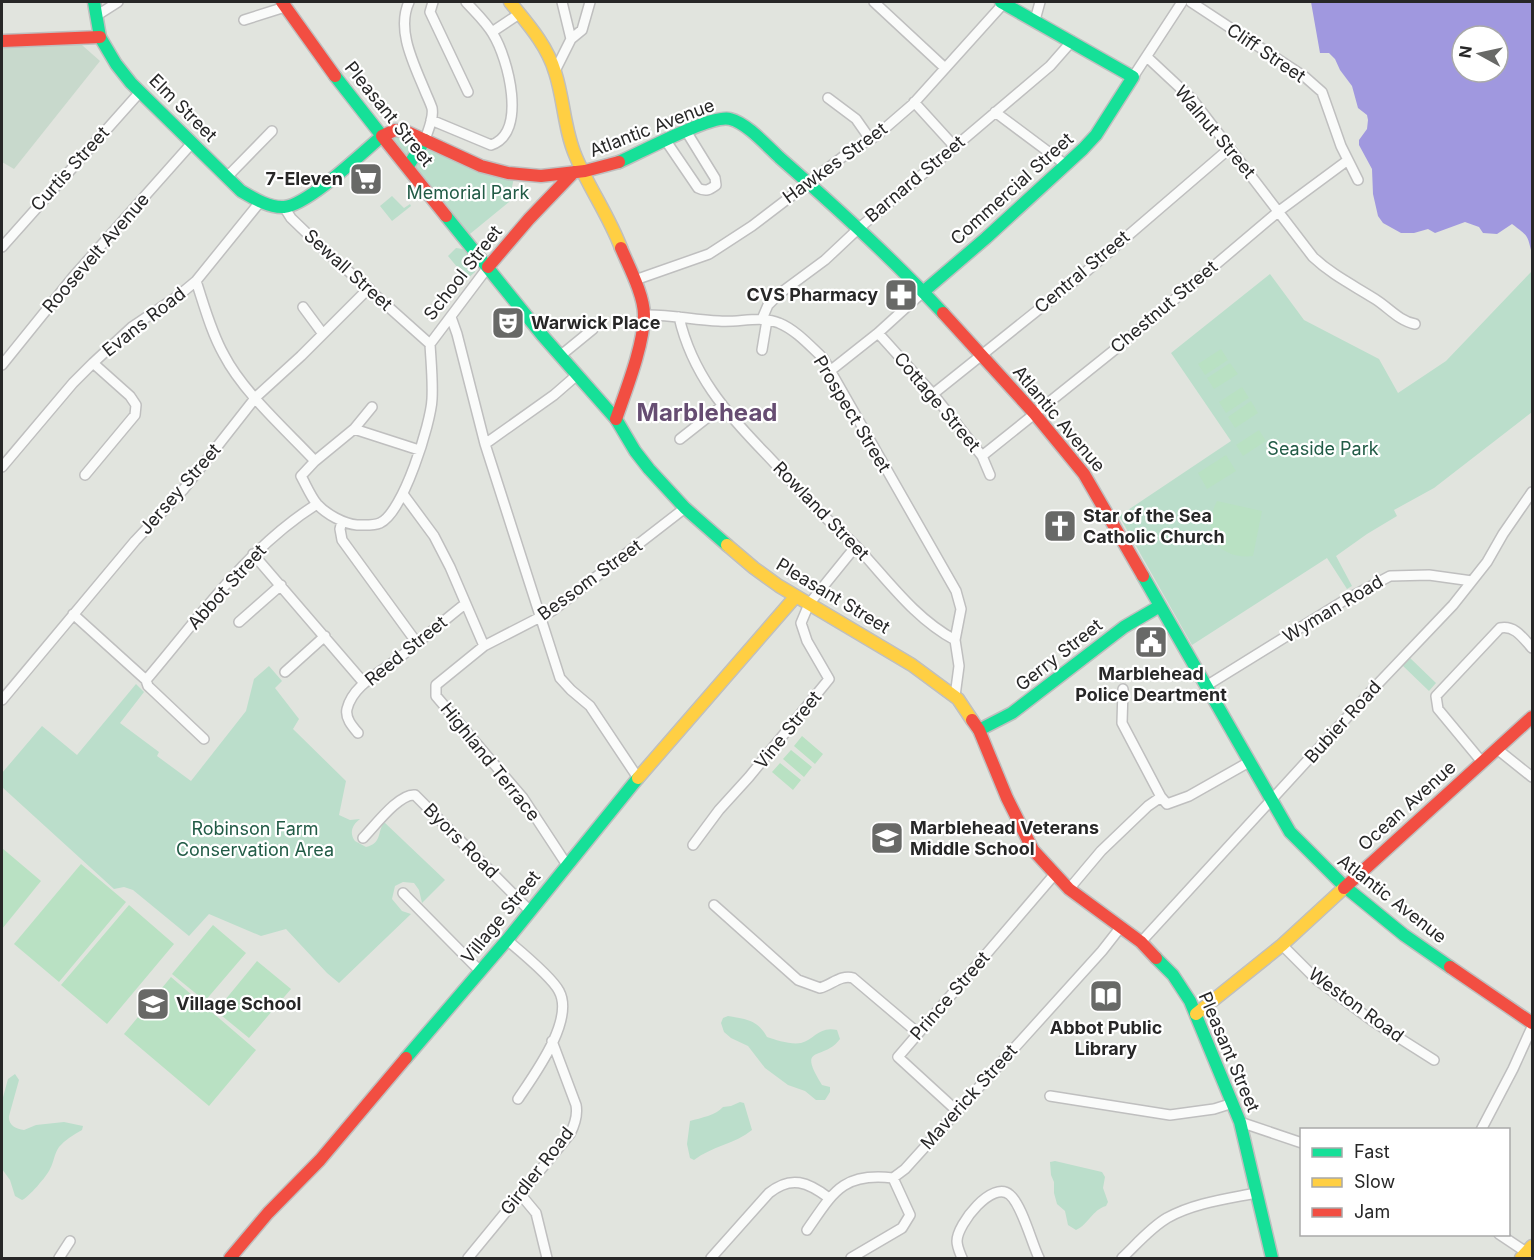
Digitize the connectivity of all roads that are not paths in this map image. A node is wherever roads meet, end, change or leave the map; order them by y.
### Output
1 (94, 2) edge
2 (118, 2) edge
3 (410, 2) edge
4 (433, 2) edge
5 (466, 2) edge
6 (510, 2) edge
7 (562, 2) edge
8 (590, 2) edge
9 (874, 2) edge
10 (1002, 2) edge
11 (1040, 2) edge
12 (1182, 2) edge
13 (1191, 2) edge
14 (284, 4) edge
15 (519, 14) junction
16 (96, 16) junction
17 (244, 20) dead end
18 (1035, 20) junction
19 (492, 32) junction
20 (100, 37) junction
21 (571, 39) junction
22 (2, 41) edge
23 (1072, 41) junction
24 (1147, 57) junction
25 (945, 68) junction
26 (555, 70) junction
27 (1133, 77) junction
28 (140, 92) junction
29 (468, 92) dead end
30 (828, 98) dead end
31 (914, 102) junction
32 (996, 112) junction
33 (431, 120) junction
34 (272, 131) dead end
35 (686, 131) junction
36 (382, 135) junction
37 (870, 139) junction
38 (425, 140) junction
39 (666, 141) junction
40 (192, 143) junction
41 (954, 146) junction
42 (1230, 148) junction
43 (1348, 160) junction
44 (1066, 165) junction
45 (408, 166) junction
46 (579, 172) junction
47 (541, 176) junction
48 (227, 177) junction
49 (1358, 180) dead end
50 (809, 183) junction
51 (555, 190) junction
52 (260, 202) junction
53 (284, 207) junction
54 (1279, 211) junction
55 (858, 229) junction
56 (2, 247) edge
57 (488, 267) junction
58 (635, 280) junction
59 (196, 281) junction
60 (369, 288) junction
61 (923, 292) junction
62 (303, 307) dead end
63 (644, 315) junction
64 (451, 317) junction
65 (679, 317) junction
66 (765, 319) junction
67 (1415, 324) dead end
68 (593, 329) dead end
69 (878, 333) junction
70 (323, 334) junction
71 (430, 344) junction
72 (762, 350) dead end
73 (981, 355) junction
74 (560, 356) junction
75 (93, 363) junction
76 (2, 364) edge
77 (830, 371) junction
78 (577, 375) junction
79 (933, 394) junction
80 (256, 397) junction
81 (372, 406) dead end
82 (722, 406) junction
83 (1034, 413) junction
84 (616, 419) junction
85 (354, 429) junction
86 (680, 439) dead end
87 (485, 444) junction
88 (419, 450) junction
89 (982, 456) junction
90 (315, 461) junction
91 (2, 467) edge
92 (85, 475) dead end
93 (990, 475) dead end
94 (1533, 492) edge
95 (403, 494) junction
96 (317, 504) junction
97 (685, 508) junction
98 (342, 521) junction
99 (856, 546) junction
100 (253, 554) junction
101 (1472, 581) junction
102 (281, 585) junction
103 (796, 596) junction
104 (465, 604) junction
105 (809, 604) junction
106 (1160, 606) junction
107 (73, 614) junction
108 (540, 618) junction
109 (239, 622) dead end
110 (325, 636) junction
111 (955, 640) junction
112 (417, 643) junction
113 (484, 646) junction
114 (1533, 648) edge
115 (285, 672) dead end
116 (146, 680) junction
117 (364, 683) junction
118 (1206, 686) junction
119 (435, 689) joint
120 (1123, 689) dead end
121 (955, 696) junction
122 (2, 700) edge
123 (1533, 717) edge
124 (979, 730) junction
125 (358, 733) dead end
126 (204, 739) dead end
127 (1497, 749) junction
128 (1249, 762) junction
129 (1482, 762) junction
130 (1533, 777) edge
131 (638, 778) junction
132 (1161, 797) junction
133 (1272, 800) junction
134 (363, 838) dead end
135 (693, 845) dead end
136 (570, 861) junction
137 (1054, 875) junction
138 (1344, 888) junction
139 (1069, 890) junction
140 (403, 893) dead end
141 (714, 905) dead end
142 (530, 911) junction
143 (1120, 927) junction
144 (507, 940) junction
145 (1142, 942) junction
146 (1282, 945) junction
147 (480, 971) junction
148 (1196, 1014) junction
149 (1533, 1025) edge
150 (918, 1033) junction
151 (552, 1041) junction
152 (1434, 1060) dead end
153 (1050, 1095) dead end
154 (518, 1099) dead end
155 (1233, 1103) junction
156 (957, 1111) junction
157 (1240, 1122) junction
158 (1482, 1128) edge
159 (1300, 1142) edge
160 (893, 1178) junction
161 (1256, 1193) junction
162 (521, 1195) junction
163 (829, 1197) junction
164 (807, 1230) dead end
165 (1502, 1236) edge
166 (70, 1241) dead end
167 (1528, 1253) edge
168 (59, 1258) edge
169 (230, 1258) edge
170 (468, 1258) edge
171 (548, 1258) edge
172 (711, 1258) edge
173 (851, 1258) edge
174 (962, 1258) edge
175 (1039, 1258) edge
176 (1122, 1258) edge
177 (1272, 1258) edge

1 - 16 main road, Elm Street
2 - 16 street
3 - 33 street
4 - 29 street
5 - 19 street
6 - 15 main road
7 - 21 street
8 - 21 street
9 - 25 street
10 - 18 main road
10 - 25 street, Hawkes Street
11 - 18 street
12 - 24 street, Commercial Street
13 - 43 street, Cliff Street
14 - 17 street
14 - 36 main road, Pleasant Street
15 - 19 street
15 - 26 main road
16 - 20 main road, Elm Street
18 - 23 main road
19 - 33 street
20 - 22 main road
20 - 28 main road, Elm Street
21 - 26 street
23 - 27 main road
23 - 32 street, Barnard Street
24 - 27 street, Commercial Street
24 - 42 street, Walnut Street
25 - 31 street, Hawkes Street
26 - 46 main road
27 - 44 main road, Commercial Street
28 - 40 main road, Elm Street
28 - 56 street, Curtis Street
30 - 37 street
31 - 37 street, Hawkes Street
31 - 41 street
32 - 41 street, Barnard Street
32 - 44 street
33 - 38 street
34 - 48 street
35 - 39 main road, Atlantic Avenue
35 - 39 street
35 - 50 main road, Atlantic Avenue
36 - 38 main road, Atlantic Avenue
36 - 45 main road, Pleasant Street
36 - 53 main road
37 - 50 street, Hawkes Street
38 - 45 main road
38 - 47 main road, Atlantic Avenue
39 - 46 main road, Atlantic Avenue
40 - 48 main road, Elm Street
40 - 76 street, Roosevelt Avenue
41 - 55 street, Barnard Street
42 - 54 street, Walnut Street
42 - 73 street, Central Street
43 - 49 street, Cliff Street
43 - 54 street, Chestnut Street
44 - 61 main road, Commercial Street
45 - 57 main road, Pleasant Street
46 - 47 main road, Atlantic Avenue
46 - 51 main road, School Street
46 - 58 main road
47 - 51 main road
48 - 52 main road, Elm Street
50 - 55 main road, Atlantic Avenue
50 - 58 street, Hawkes Street
51 - 57 main road, School Street
52 - 53 main road, Elm Street
52 - 59 street, Evans Road
53 - 60 street, Sewall Street
54 - 67 street, Walnut Street
54 - 83 street, Chestnut Street
55 - 61 main road, Atlantic Avenue
55 - 66 street, Barnard Street
57 - 64 street, School Street
57 - 74 main road, Pleasant Street
58 - 63 main road
59 - 75 street, Evans Road
59 - 80 street
60 - 70 street, Jersey Street
60 - 71 street, Sewall Street
61 - 69 street, Commercial Street
61 - 73 main road, Atlantic Avenue
62 - 70 street
63 - 65 street
63 - 84 main road
64 - 71 street, School Street
64 - 87 street
65 - 66 street
65 - 82 street, Rowland Street
66 - 72 street
66 - 77 street, Prospect Street
68 - 74 street
69 - 77 street, Commercial Street
69 - 79 street, Cottage Street
70 - 80 street, Jersey Street
71 - 88 street
73 - 79 street, Central Street
73 - 83 main road, Atlantic Avenue
74 - 78 main road, Pleasant Street
75 - 91 street, Evans Road
75 - 92 street
77 - 111 street, Prospect Street
78 - 84 main road, Pleasant Street
78 - 87 street
79 - 89 street, Cottage Street
80 - 90 street
80 - 107 street, Jersey Street
81 - 85 street
82 - 86 street
82 - 99 street, Rowland Street
83 - 89 street, Chestnut Street
83 - 106 main road, Atlantic Avenue
84 - 97 main road, Pleasant Street
85 - 88 street
85 - 90 street
87 - 108 street
88 - 95 street
89 - 93 street, Cottage Street
90 - 96 street
94 - 101 street, Bubier Road
95 - 98 street
95 - 104 street
96 - 98 street
96 - 100 street, Abbot Street
97 - 103 main road, Pleasant Street
97 - 108 street, Bessom Street
98 - 112 street
99 - 105 street
99 - 111 street, Rowland Street
100 - 102 street
100 - 116 street, Abbot Street
101 - 118 street, Wyman Road
101 - 133 street, Bubier Road
102 - 109 street
102 - 110 street
103 - 105 main road, Pleasant Street
103 - 131 main road, Village Street
104 - 112 street, Reed Street
104 - 113 street
105 - 121 main road, Pleasant Street
105 - 135 street, Vine Street
106 - 118 main road, Atlantic Avenue
106 - 124 main road, Gerry Street
107 - 116 street
107 - 122 street, Jersey Street
108 - 113 street, Bessom Street
108 - 131 street
110 - 115 street
110 - 117 street
111 - 121 street
112 - 117 street, Reed Street
113 - 119 street, Bessom Street
114 - 129 street
116 - 126 street
117 - 125 street, Reed Street
118 - 128 main road, Atlantic Avenue
119 - 136 street, Highland Terrace
120 - 132 street
121 - 124 main road, Pleasant Street
123 - 127 main road, Ocean Avenue
124 - 137 main road, Pleasant Street
127 - 129 main road, Ocean Avenue
127 - 130 street
128 - 132 street
128 - 133 main road, Atlantic Avenue
129 - 138 main road, Ocean Avenue
131 - 136 main road, Village Street
132 - 139 street
133 - 138 main road, Atlantic Avenue
133 - 145 street, Bubier Road
134 - 142 street, Byors Road
136 - 142 main road, Village Street
137 - 139 main road, Pleasant Street
137 - 150 street, Prince Street
138 - 146 main road, Ocean Avenue
138 - 149 main road, Atlantic Avenue
139 - 143 main road, Pleasant Street
140 - 147 street
141 - 150 street
142 - 144 main road, Village Street
143 - 145 main road, Pleasant Street
143 - 156 street, Maverick Street
144 - 147 main road, Village Street
144 - 151 street
145 - 148 main road, Pleasant Street
146 - 148 main road, Ocean Avenue
146 - 152 street, Weston Road
147 - 169 main road, Village Street
148 - 155 main road, Pleasant Street
149 - 158 street
150 - 156 street, Prince Street
151 - 154 street
151 - 162 street, Girdler Road
153 - 155 street
155 - 157 main road, Pleasant Street
156 - 160 street, Maverick Street
157 - 159 street
157 - 161 main road, Pleasant Street
160 - 163 street
160 - 173 street
161 - 176 street
161 - 177 main road, Pleasant Street
162 - 170 street, Girdler Road
162 - 171 street
163 - 164 street
163 - 172 street
165 - 167 street
166 - 168 street
174 - 175 street

